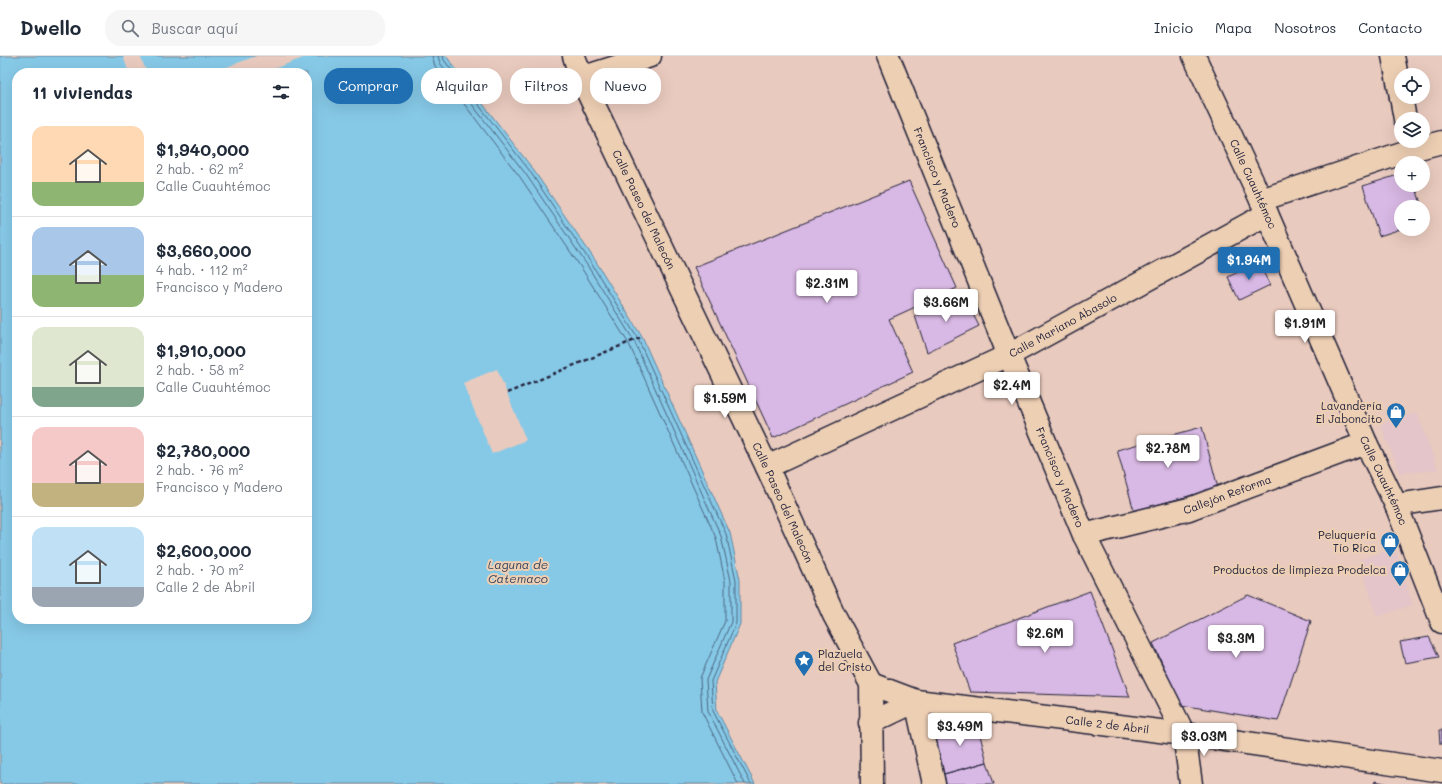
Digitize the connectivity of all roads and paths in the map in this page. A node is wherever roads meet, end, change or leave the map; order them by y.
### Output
1 (574, 56) edge
2 (650, 56) edge
3 (888, 56) edge
4 (1194, 56) edge
5 (1394, 56) edge
6 (578, 68) edge
7 (1396, 68) edge
8 (582, 78) edge
9 (582, 80) edge
10 (1442, 142) edge
11 (1430, 143) edge
12 (1403, 148) edge
13 (1264, 207) junction
14 (642, 337) dead end
15 (1009, 354) junction
16 (507, 393) dead end
17 (1366, 443) junction
18 (767, 467) junction
19 (1442, 498) edge
20 (1396, 505) junction
21 (1084, 535) junction
22 (1442, 622) edge
23 (871, 684) junction
24 (916, 701) junction
25 (870, 723) junction
26 (1184, 734) junction
27 (1442, 771) edge
28 (872, 784) edge
29 (934, 784) edge
30 (1191, 784) edge

1 - 6 street, Calle Paseo del Malecón
2 - 8 street
3 - 15 street, Francisco y Madero
4 - 13 street, Calle Cuauhtémoc
5 - 7 street
9 - 18 street, Calle Paseo del Malecón
10 - 11 street, Calle Mariano Abasolo
12 - 13 street, Calle Mariano Abasolo
13 - 15 street, Calle Mariano Abasolo
13 - 17 street, Calle Cuauhtémoc
14 - 16 path
15 - 18 street, Calle Mariano Abasolo
15 - 21 street, Francisco y Madero
17 - 20 street, Calle Cuauhtémoc
17 - 21 street, Callejón Reforma
18 - 23 street, Calle Paseo del Malecón
19 - 20 street
20 - 22 street, Calle Cuauhtémoc
21 - 26 street, Francisco y Madero
23 - 24 street, Calle 2 de Abril
23 - 25 street, Calle Paseo del Malecón
24 - 25 street
24 - 26 street, Calle 2 de Abril
24 - 29 street
25 - 28 street, Calle Paseo del Malecón
26 - 27 street, Calle 2 de Abril
26 - 30 street, Francisco y Madero

